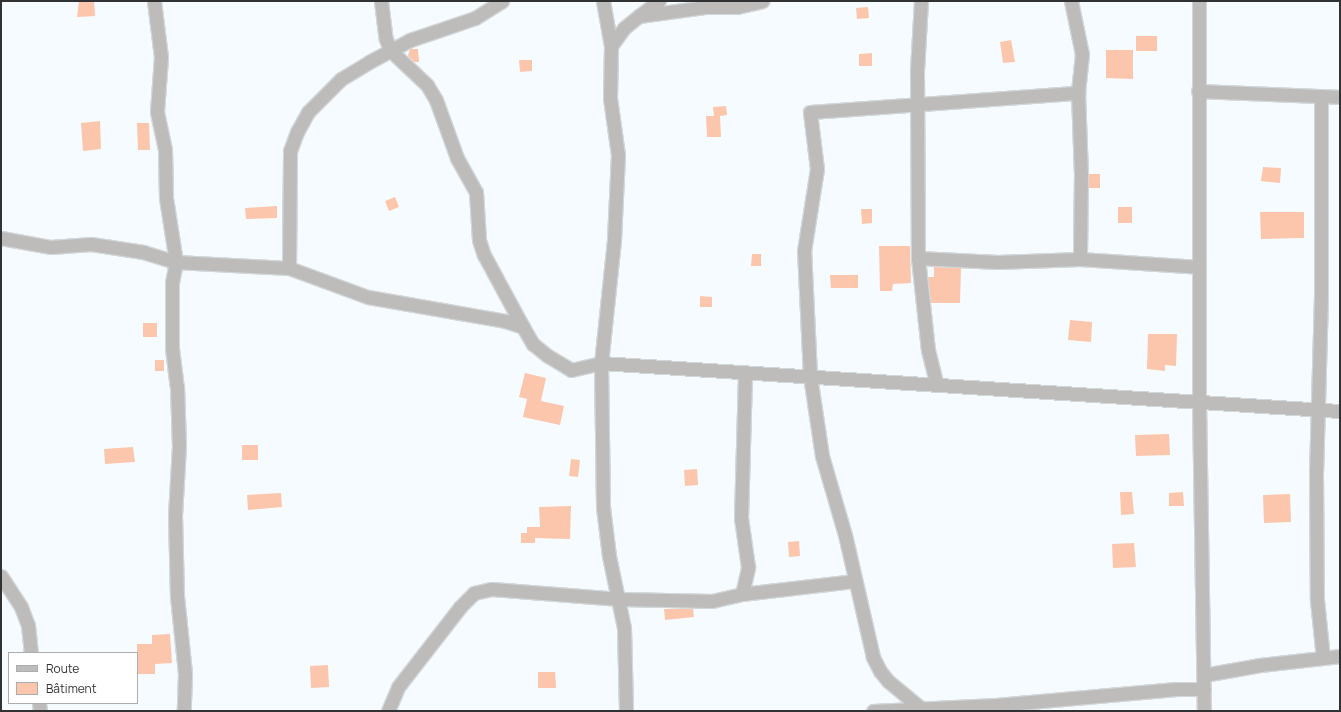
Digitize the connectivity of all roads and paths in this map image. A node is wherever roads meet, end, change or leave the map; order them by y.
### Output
1 (154, 1) edge
2 (381, 1) edge
3 (502, 1) edge
4 (603, 1) edge
5 (659, 1) edge
6 (762, 1) edge
7 (921, 1) edge
8 (1071, 1) edge
9 (1199, 1) edge
10 (640, 16) junction
11 (611, 46) junction
12 (390, 50) junction
13 (1198, 90) junction
14 (1078, 94) junction
15 (1321, 96) junction
16 (1340, 97) edge
17 (917, 104) junction
18 (1, 238) edge
19 (918, 258) junction
20 (1080, 259) junction
21 (176, 262) junction
22 (1199, 267) junction
23 (289, 268) junction
24 (523, 327) junction
25 (601, 363) junction
26 (745, 372) junction
27 (810, 376) junction
28 (937, 384) junction
29 (1199, 401) junction
30 (1316, 408) junction
31 (1340, 411) edge
32 (1, 576) edge
33 (855, 581) junction
34 (742, 594) junction
35 (620, 599) junction
36 (31, 652) edge
37 (1340, 656) edge
38 (1323, 658) junction
39 (1204, 675) junction
40 (1204, 689) junction
41 (923, 710) junction
42 (184, 711) edge
43 (388, 711) edge
44 (626, 711) edge
45 (873, 711) edge
46 (1204, 711) edge

1 - 21 street
2 - 12 street
3 - 12 street
4 - 11 street
5 - 10 street
6 - 10 street
7 - 17 street
8 - 14 street
9 - 13 street
10 - 11 street
11 - 25 street
12 - 23 street
12 - 24 street
13 - 15 street
13 - 22 street
14 - 17 street
14 - 20 street
15 - 16 street
15 - 30 street
17 - 19 street
17 - 27 street
18 - 21 street
19 - 20 street
19 - 28 street
20 - 22 street
21 - 23 street
21 - 42 street
22 - 29 street
23 - 24 street
24 - 25 street
25 - 26 street
25 - 35 street
26 - 27 street
26 - 34 street
27 - 28 street
27 - 33 street
28 - 29 street
29 - 30 street
29 - 39 street
30 - 31 street
30 - 38 street
32 - 36 street
33 - 34 street
33 - 41 street
34 - 35 street
35 - 43 street
35 - 44 street
37 - 38 street
38 - 39 street
39 - 40 street
40 - 41 street
40 - 46 street
41 - 45 street

